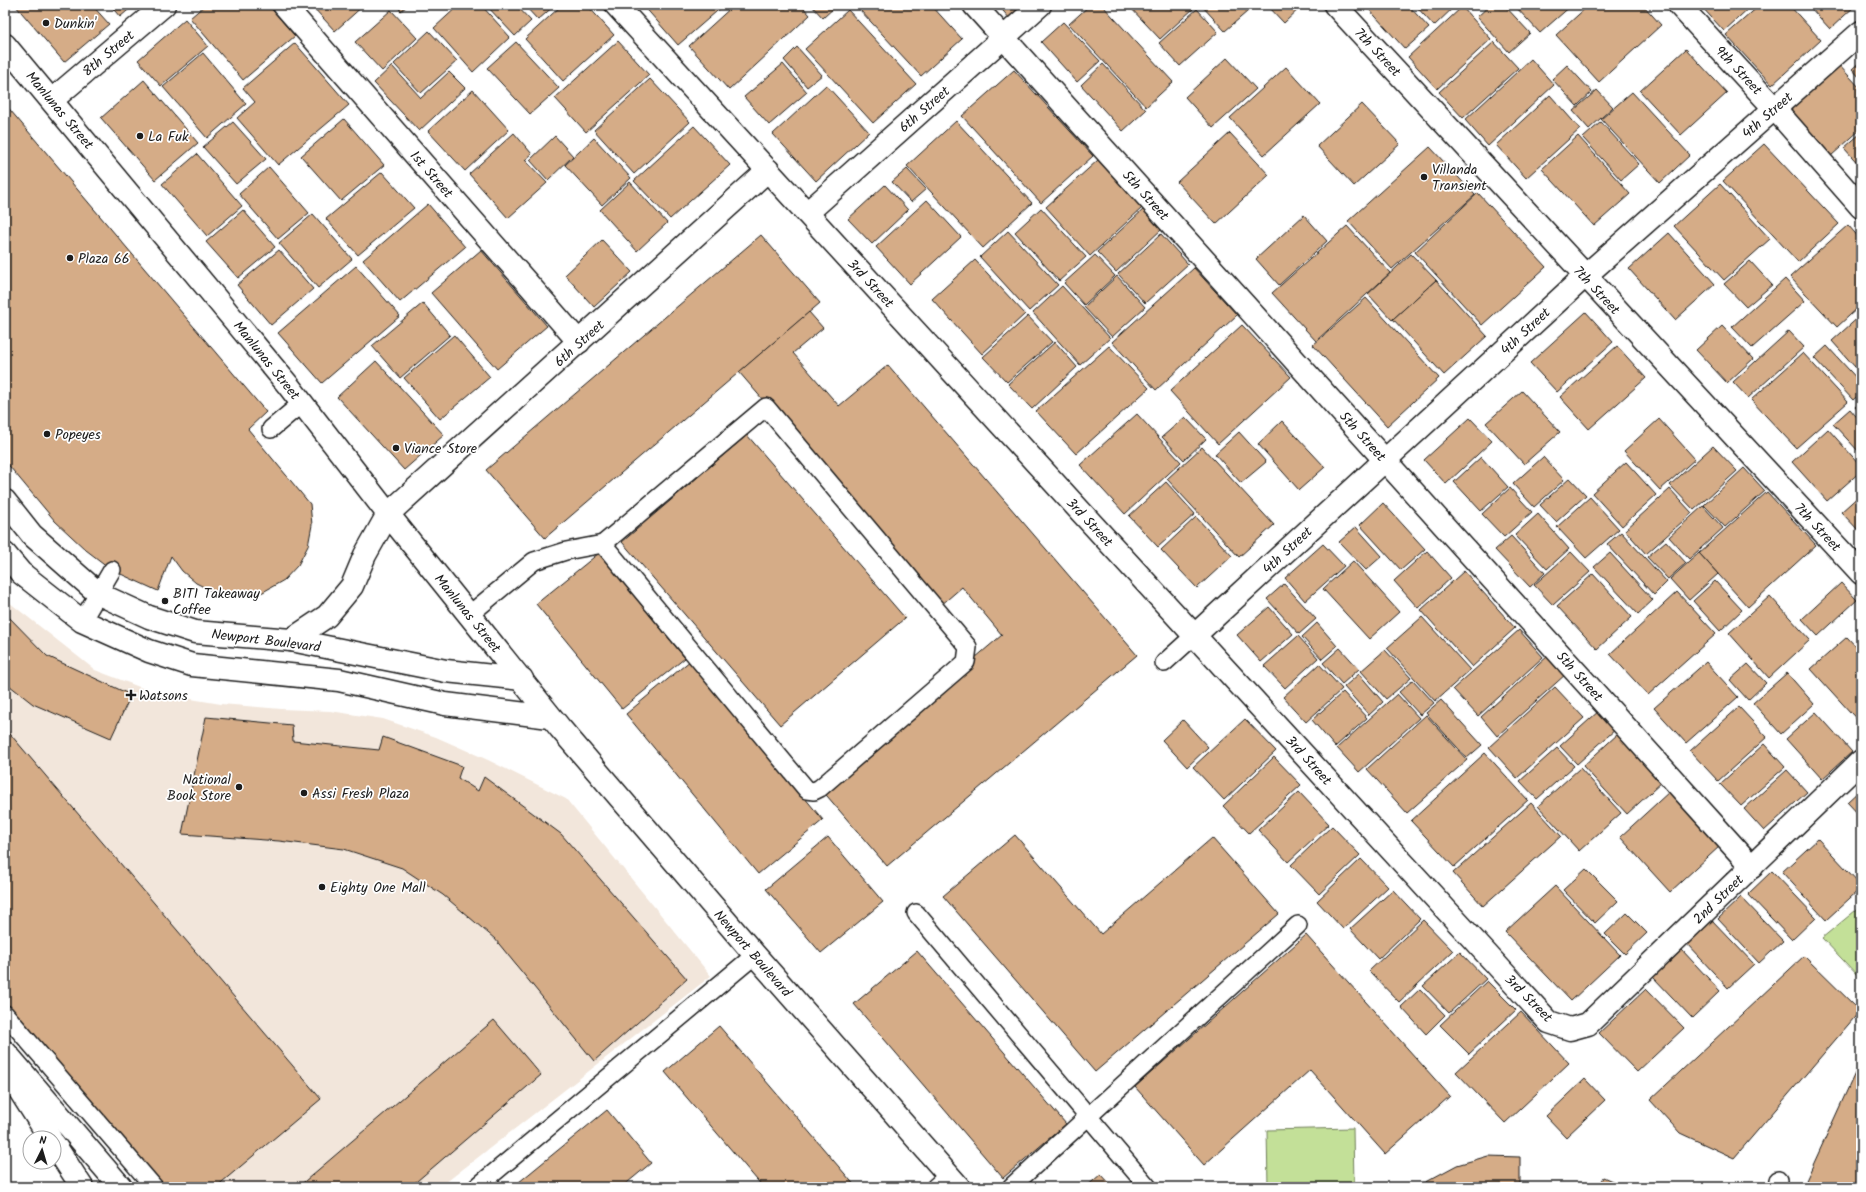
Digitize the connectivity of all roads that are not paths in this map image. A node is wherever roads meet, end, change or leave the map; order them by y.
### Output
1 (164, 5) edge
2 (284, 5) edge
3 (616, 5) edge
4 (974, 5) edge
5 (1040, 5) edge
6 (1335, 5) edge
7 (1679, 5) edge
8 (1861, 32) edge
9 (1004, 38) junction
10 (5, 45) edge
11 (52, 100) junction
12 (1775, 109) junction
13 (768, 170) junction
14 (1861, 207) edge
15 (807, 213) junction
16 (1584, 276) junction
17 (579, 342) junction
18 (302, 403) junction
19 (271, 428) dead end
20 (1385, 460) junction
21 (5, 501) edge
22 (388, 514) junction
23 (603, 544) junction
24 (5, 554) edge
25 (112, 570) dead end
26 (1861, 573) edge
27 (99, 594) junction
28 (470, 615) junction
29 (82, 621) junction
30 (1194, 635) junction
31 (291, 640) junction
32 (1164, 663) dead end
33 (522, 679) junction
34 (550, 717) junction
35 (1861, 761) edge
36 (1752, 867) junction
37 (916, 913) dead end
38 (1298, 925) dead end
39 (755, 955) junction
40 (5, 1014) edge
41 (1570, 1030) joint
42 (5, 1052) edge
43 (5, 1074) edge
44 (1088, 1116) junction
45 (45, 1130) edge
46 (62, 1156) edge
47 (947, 1183) edge
48 (82, 1187) edge
49 (121, 1187) edge
50 (154, 1187) edge
51 (477, 1187) edge
52 (1011, 1187) edge
53 (1148, 1187) edge

1 - 11 main road, 8th Street
2 - 17 main road, 1st Street
3 - 13 main road, 3rd Street
4 - 9 main road, 5th Street
5 - 9 main road, 6th Street
6 - 16 main road, 7th Street
7 - 12 main road, 9th Street
8 - 12 main road, 4th Street
9 - 15 main road, 6th Street
9 - 20 main road, 5th Street
10 - 11 main road, Manlunas Street
11 - 18 main road, Manlunas Street
12 - 14 main road, 9th Street
12 - 16 main road, 4th Street
13 - 15 main road, 3rd Street
13 - 17 main road, 6th Street
15 - 30 main road, 3rd Street
16 - 20 main road, 4th Street
16 - 26 main road, 7th Street
17 - 22 main road, 6th Street
18 - 19 lane
18 - 22 main road, Manlunas Street
20 - 30 main road, 4th Street
20 - 36 main road, 5th Street
21 - 27 main road, Newport Boulevard
22 - 28 main road, Manlunas Street
22 - 31 main road, 6th Street
23 - 23 lane
23 - 28 lane
24 - 29 main road
25 - 27 lane
27 - 29 lane
27 - 31 main road, Newport Boulevard
28 - 33 main road, Manlunas Street
29 - 34 main road
30 - 32 lane
30 - 41 main road, 3rd Street
31 - 33 main road, Newport Boulevard
33 - 34 main road, Newport Boulevard
34 - 39 main road, Newport Boulevard
35 - 36 main road, 2nd Street
36 - 41 main road, 2nd Street
37 - 44 lane
38 - 44 lane
39 - 47 main road, Newport Boulevard
39 - 51 lane
40 - 50 lane
42 - 49 main road
43 - 45 main road
44 - 52 lane
44 - 53 lane
46 - 48 main road

